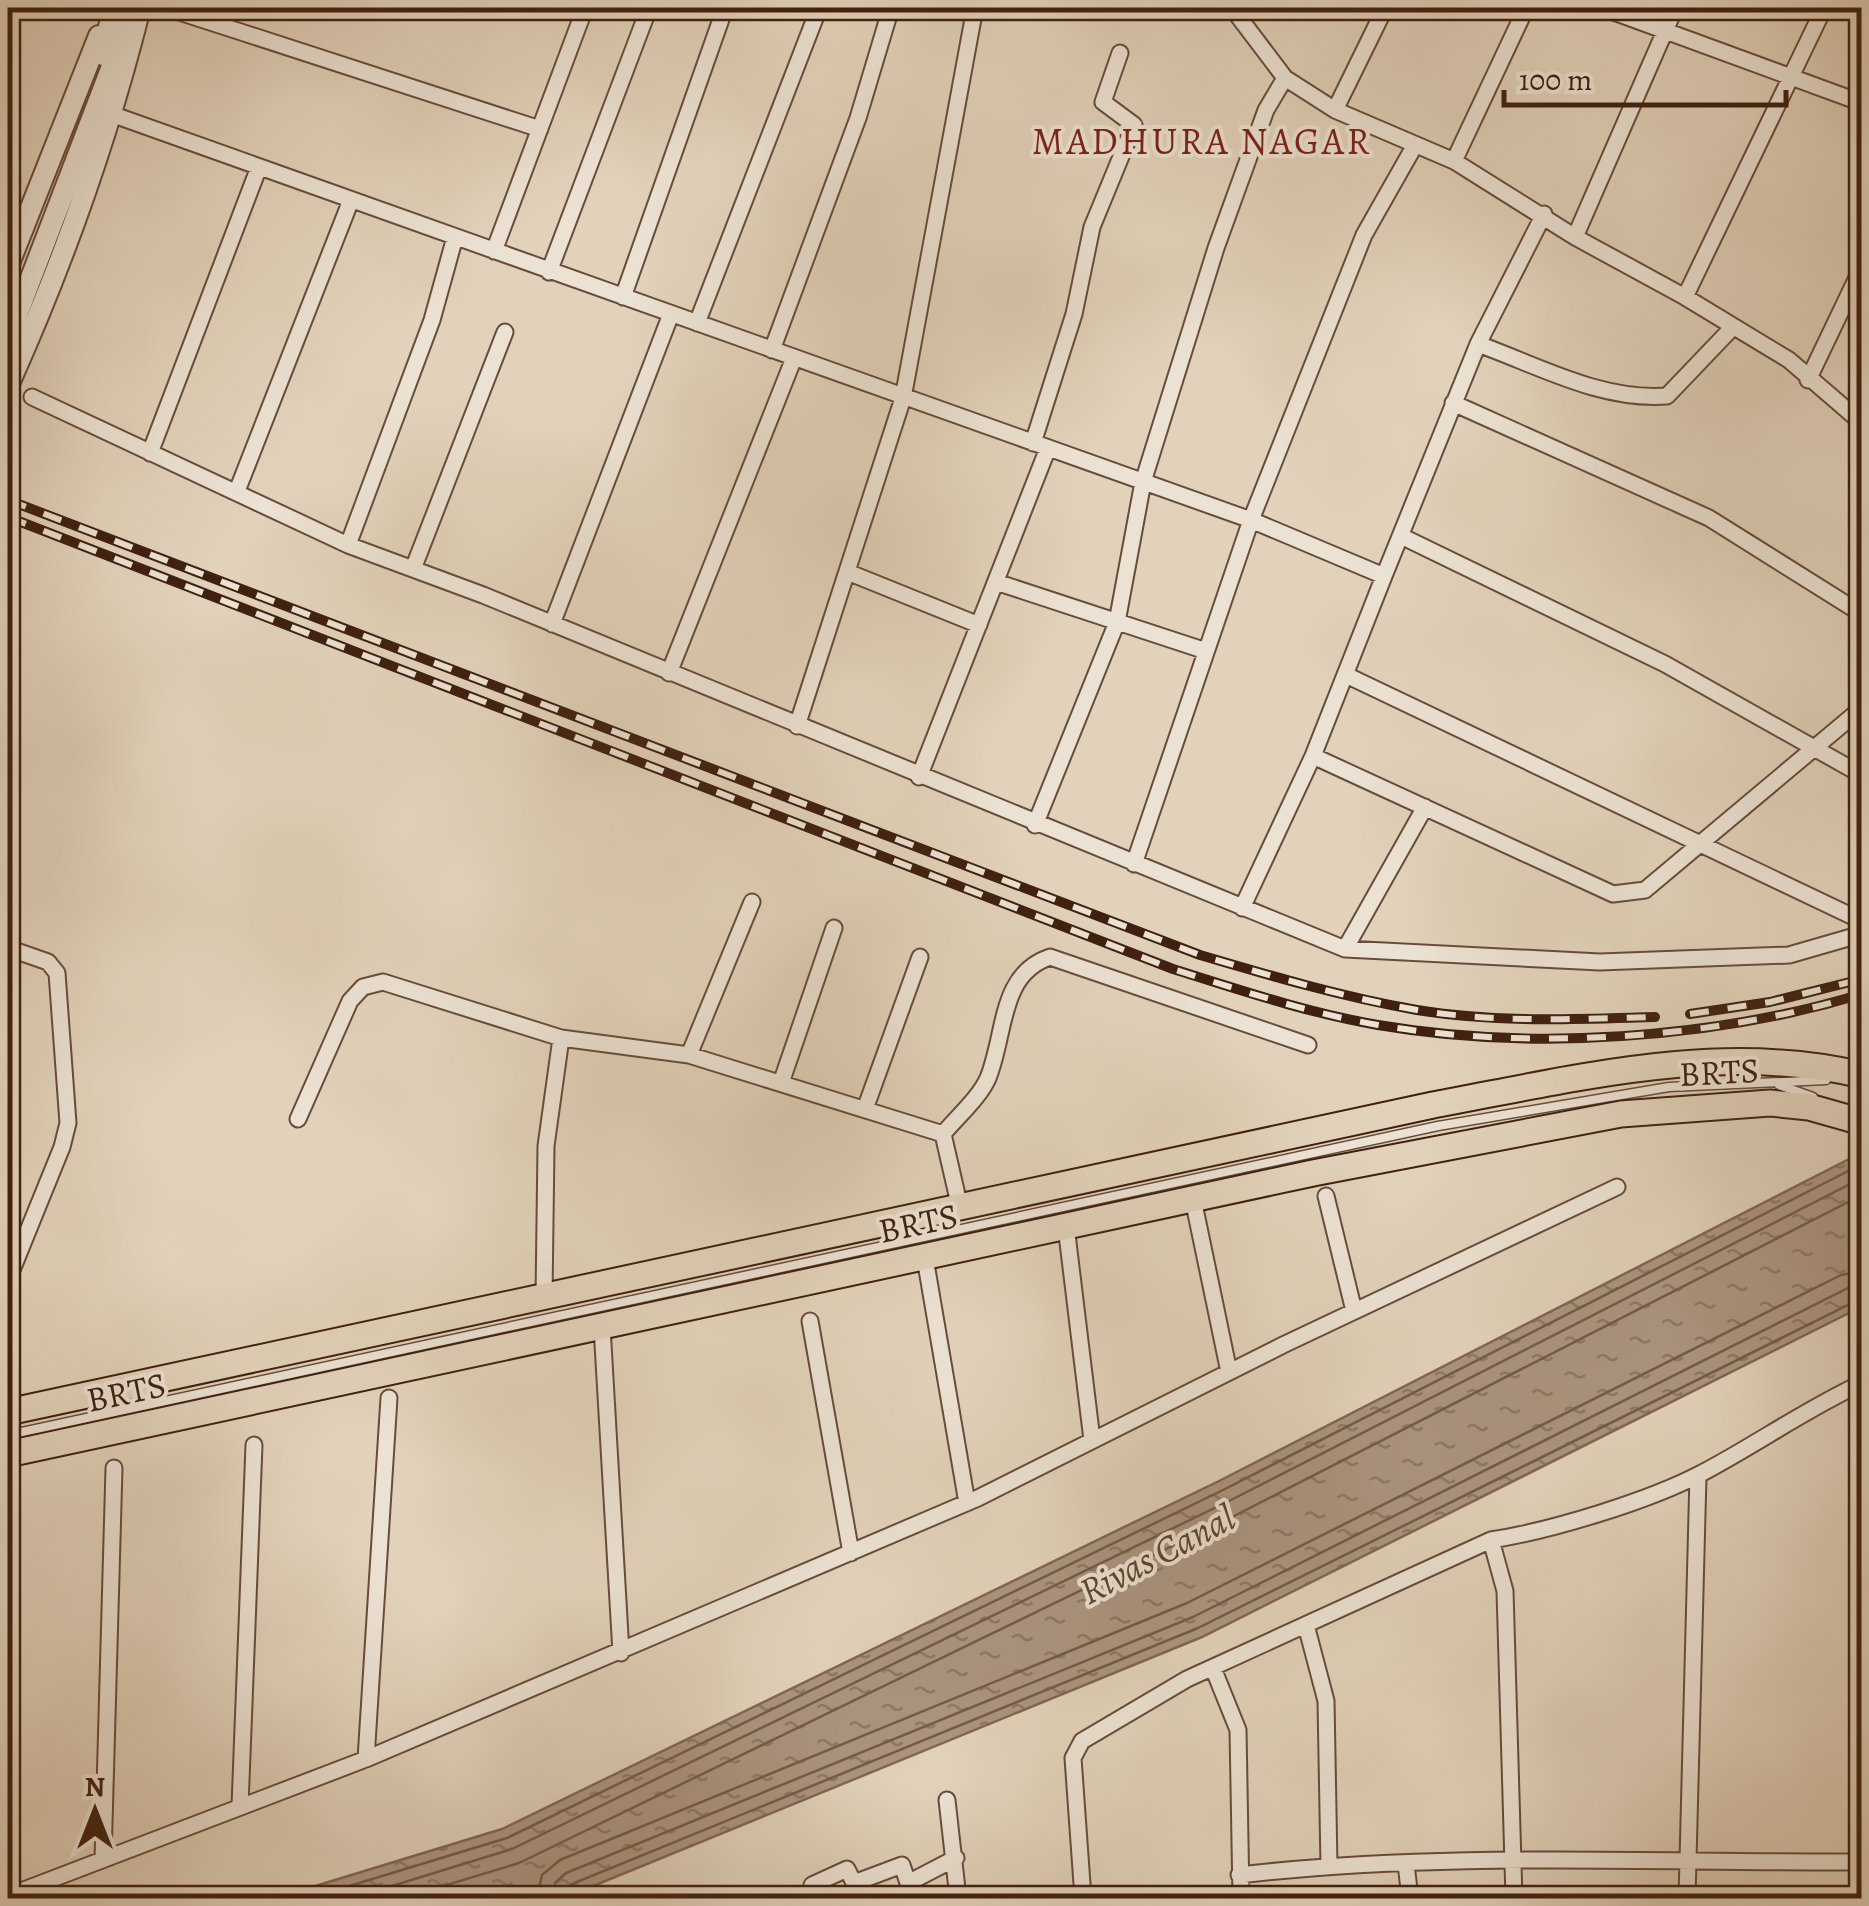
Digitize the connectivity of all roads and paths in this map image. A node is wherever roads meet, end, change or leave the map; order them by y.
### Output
1 (112, 8) edge
2 (139, 8) edge
3 (166, 8) edge
4 (585, 8) edge
5 (648, 8) edge
6 (725, 8) edge
7 (819, 8) edge
8 (891, 8) edge
9 (975, 8) edge
10 (1232, 8) edge
11 (1385, 8) edge
12 (1526, 8) edge
13 (1603, 8) edge
14 (1675, 8) edge
15 (1824, 8) edge
16 (1666, 29) junction
17 (1120, 52) dead end
18 (1791, 74) junction
19 (1284, 78) junction
20 (1862, 103) edge
21 (1336, 110) junction
22 (114, 114) junction
23 (540, 129) junction
24 (1415, 145) junction
25 (1454, 161) junction
26 (259, 167) junction
27 (351, 200) junction
28 (1544, 214) junction
29 (455, 237) junction
30 (1575, 237) junction
31 (494, 251) junction
32 (8, 266) edge
33 (1862, 266) edge
34 (549, 272) junction
35 (623, 298) junction
36 (1685, 298) junction
37 (8, 310) edge
38 (671, 314) junction
39 (696, 323) junction
40 (1733, 327) junction
41 (505, 332) dead end
42 (8, 338) edge
43 (1478, 344) junction
44 (772, 350) junction
45 (794, 358) junction
46 (9, 379) edge
47 (1808, 380) junction
48 (32, 397) dead end
49 (903, 398) junction
50 (1454, 403) junction
51 (1862, 423) edge
52 (1041, 445) junction
53 (150, 453) junction
54 (1143, 482) junction
55 (237, 491) junction
56 (1251, 520) junction
57 (1401, 536) junction
58 (348, 545) junction
59 (413, 569) junction
60 (850, 573) junction
61 (1384, 576) junction
62 (996, 582) junction
63 (1862, 614) edge
64 (1117, 622) junction
65 (552, 624) junction
66 (979, 625) junction
67 (1203, 650) junction
68 (669, 672) junction
69 (1346, 675) junction
70 (1862, 708) edge
71 (797, 726) junction
72 (1814, 746) junction
73 (1313, 756) junction
74 (1862, 775) edge
75 (919, 777) junction
76 (1425, 807) junction
77 (1035, 824) junction
78 (1700, 844) junction
79 (1134, 864) junction
80 (752, 902) dead end
81 (1242, 908) junction
82 (1862, 920) edge
83 (834, 928) dead end
84 (1862, 934) edge
85 (8, 948) edge
86 (1346, 949) junction
87 (920, 957) dead end
88 (561, 1038) junction
89 (1308, 1046) dead end
90 (689, 1055) junction
91 (1862, 1078) edge
92 (1770, 1082) junction
93 (781, 1083) junction
94 (1566, 1092) junction
95 (865, 1109) junction
96 (298, 1120) dead end
97 (1855, 1120) edge
98 (943, 1134) junction
99 (1617, 1186) dead end
100 (1326, 1196) dead end
101 (1192, 1199) junction
102 (960, 1208) junction
103 (1066, 1226) junction
104 (925, 1258) junction
105 (8, 1280) edge
106 (544, 1297) junction
107 (1354, 1311) junction
108 (810, 1321) dead end
109 (602, 1327) junction
110 (1229, 1372) junction
111 (1862, 1383) edge
112 (388, 1398) dead end
113 (8, 1412) edge
114 (8, 1435) edge
115 (1092, 1440) junction
116 (254, 1445) dead end
117 (8, 1454) edge
118 (114, 1468) dead end
119 (1698, 1476) junction
120 (967, 1502) junction
121 (1491, 1540) junction
122 (852, 1553) junction
123 (1306, 1624) junction
124 (620, 1653) junction
125 (1213, 1668) junction
126 (366, 1759) junction
127 (947, 1800) dead end
128 (240, 1806) junction
129 (103, 1858) junction
130 (956, 1858) junction
131 (1510, 1860) junction
132 (1862, 1862) edge
133 (1686, 1863) junction
134 (1406, 1864) junction
135 (1329, 1866) junction
136 (1239, 1876) junction
137 (8, 1896) edge
138 (819, 1898) edge
139 (958, 1898) edge
140 (1083, 1898) edge
141 (1240, 1898) edge
142 (1410, 1898) edge
143 (1514, 1898) edge
144 (1687, 1898) edge

1 - 32 street
1 - 37 street
2 - 22 street
2 - 42 street
3 - 23 street
4 - 23 street
5 - 34 street
6 - 35 street
7 - 39 street
8 - 44 street
9 - 49 street
10 - 19 street
11 - 21 street
12 - 25 street
13 - 16 street
14 - 16 street
15 - 18 street
16 - 18 street
16 - 30 street
17 - 52 street
18 - 20 street
18 - 36 street
19 - 21 street
19 - 54 street
21 - 24 street
22 - 26 street
22 - 46 street
23 - 31 street
24 - 25 street
24 - 56 street
25 - 28 street
26 - 27 street
26 - 53 street
27 - 29 street
27 - 55 street
28 - 30 street
28 - 43 street
29 - 31 street
29 - 58 street
30 - 36 street
31 - 34 street
33 - 47 street
34 - 35 street
35 - 38 street
36 - 40 street
38 - 39 street
38 - 65 street
39 - 44 street
40 - 43 street
40 - 47 street
41 - 59 street
43 - 50 street
44 - 45 street
45 - 49 street
45 - 68 street
47 - 51 street
48 - 53 street
49 - 52 street
49 - 60 street
50 - 57 street
50 - 63 street
52 - 54 street
52 - 62 street
53 - 55 street
54 - 56 street
54 - 64 street
55 - 58 street
56 - 61 street
56 - 67 street
57 - 61 street
57 - 72 street
58 - 59 street
59 - 65 street
60 - 66 street
60 - 71 street
61 - 69 street
62 - 64 street
62 - 66 street
64 - 67 street
64 - 77 street
65 - 68 street
66 - 75 street
67 - 79 street
68 - 71 street
69 - 73 street
69 - 78 street
70 - 72 street
71 - 75 street
72 - 74 street
72 - 78 street
73 - 76 street
73 - 81 street
75 - 77 street
76 - 78 street
76 - 86 street
77 - 79 street
78 - 82 street
79 - 81 street
80 - 90 street
81 - 86 street
83 - 93 street
84 - 86 street
85 - 105 street
87 - 95 street
88 - 90 street
88 - 96 street
88 - 106 street
89 - 98 street
90 - 93 street
91 - 92 lane, BRTS
91 - 94 main road, BRTS
92 - 94 lane, BRTS
92 - 97 lane, BRTS
93 - 95 street
94 - 102 main road
94 - 114 lane
95 - 98 street
97 - 101 main road, BRTS
98 - 102 street
99 - 107 street
100 - 107 street
101 - 103 main road, BRTS
101 - 110 street
102 - 106 main road
103 - 104 main road, BRTS
103 - 115 street
104 - 109 main road, BRTS
104 - 120 street
106 - 113 main road
107 - 110 street
108 - 122 street
109 - 117 main road, BRTS
109 - 124 street
110 - 115 street
111 - 119 street
112 - 126 street
115 - 120 street
116 - 128 street
118 - 129 street
119 - 121 street
119 - 133 street
120 - 122 street
121 - 123 street
121 - 131 street
122 - 124 street
123 - 125 street
123 - 135 street
124 - 126 street
125 - 136 street
125 - 140 street
126 - 128 street
127 - 130 street
128 - 129 street
129 - 137 street
130 - 138 street
130 - 139 street
131 - 133 street
131 - 134 street
131 - 143 street
132 - 133 street
133 - 144 street
134 - 135 street
134 - 142 street
135 - 136 street
136 - 141 street

